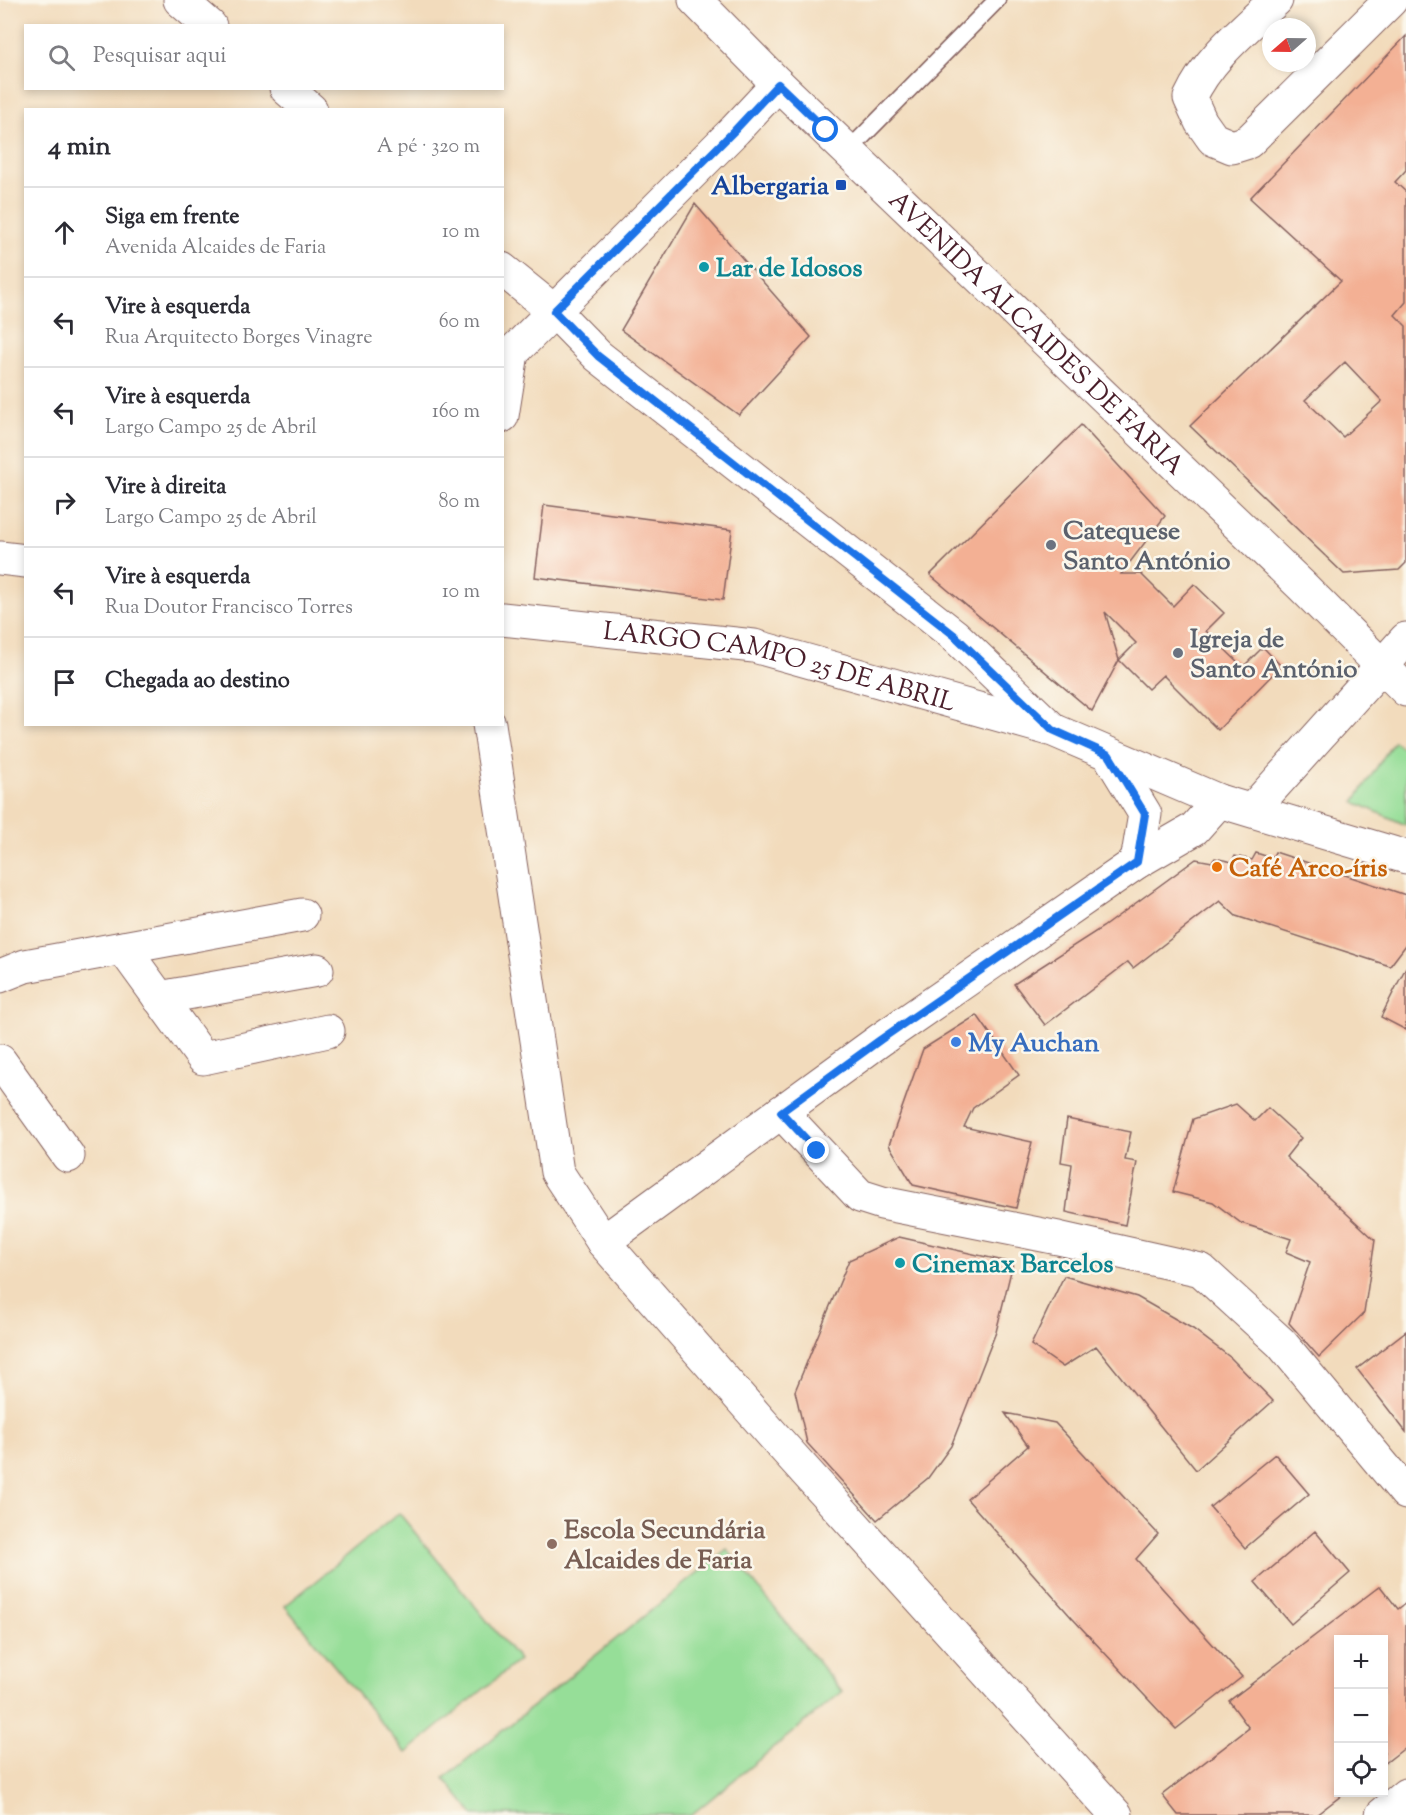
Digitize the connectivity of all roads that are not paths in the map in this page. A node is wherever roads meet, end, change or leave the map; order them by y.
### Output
1 (180, 0) edge
2 (695, 0) edge
3 (997, 0) edge
4 (1276, 0) edge
5 (1391, 0) edge
6 (208, 24) edge
7 (778, 84) junction
8 (288, 90) edge
9 (309, 108) edge
10 (848, 151) junction
11 (504, 271) edge
12 (554, 311) junction
13 (504, 403) edge
14 (0, 558) edge
15 (24, 561) edge
16 (504, 619) edge
17 (1406, 639) edge
18 (1382, 664) junction
19 (1406, 690) edge
20 (489, 726) edge
21 (1053, 730) junction
22 (1109, 755) junction
23 (1220, 801) junction
24 (1252, 810) junction
25 (1406, 857) edge
26 (1137, 862) junction
27 (302, 915) dead end
28 (123, 948) junction
29 (317, 970) dead end
30 (0, 976) edge
31 (159, 998) junction
32 (328, 1031) dead end
33 (0, 1061) edge
34 (781, 1112) junction
35 (68, 1156) dead end
36 (603, 1242) junction
37 (1406, 1493) edge
38 (1406, 1795) edge
39 (1116, 1815) edge
40 (1382, 1815) edge

1 - 6 street
2 - 7 street, AVENIDA ALCAIDES DE FARIA
3 - 10 lane
4 - 5 street
7 - 10 street, AVENIDA ALCAIDES DE FARIA
7 - 12 street
8 - 9 street
10 - 18 street, AVENIDA ALCAIDES DE FARIA
11 - 12 street, LARGO CAMPO 25 DE ABRIL
12 - 13 street
12 - 21 street, LARGO CAMPO 25 DE ABRIL
14 - 15 street
16 - 21 street, LARGO CAMPO 25 DE ABRIL
17 - 18 street
18 - 19 street, AVENIDA ALCAIDES DE FARIA
18 - 24 street
20 - 36 street
21 - 22 street, LARGO CAMPO 25 DE ABRIL
22 - 23 street, LARGO CAMPO 25 DE ABRIL
22 - 26 street
23 - 24 street, LARGO CAMPO 25 DE ABRIL
23 - 26 street
24 - 25 street, LARGO CAMPO 25 DE ABRIL
26 - 34 street
27 - 28 street
28 - 30 street
28 - 31 street
29 - 31 street
31 - 32 street
33 - 35 street
34 - 36 street
34 - 37 street
36 - 39 street
38 - 40 street

